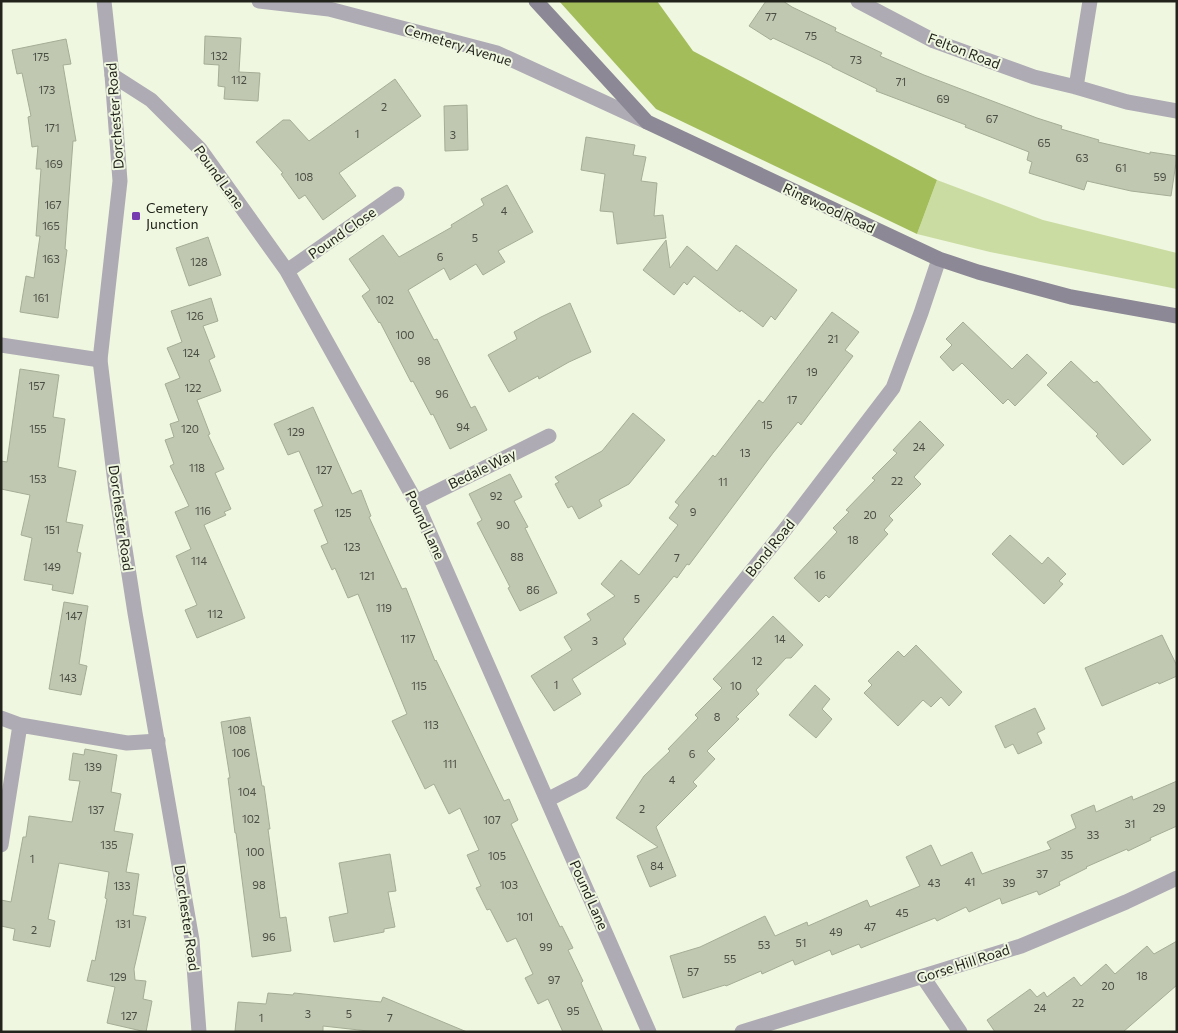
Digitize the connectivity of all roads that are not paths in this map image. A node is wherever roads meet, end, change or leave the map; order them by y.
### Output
1 (104, 1) edge
2 (259, 1) edge
3 (536, 1) edge
4 (858, 1) edge
5 (1090, 1) edge
6 (112, 76) junction
7 (1076, 87) junction
8 (1177, 111) edge
9 (647, 122) junction
10 (397, 194) dead end
11 (939, 259) junction
12 (287, 271) junction
13 (1177, 316) edge
14 (1, 344) edge
15 (100, 360) junction
16 (549, 436) dead end
17 (416, 502) junction
18 (1, 718) edge
19 (20, 725) junction
20 (158, 741) junction
21 (547, 800) junction
22 (1, 845) edge
23 (1177, 878) edge
24 (923, 977) junction
25 (199, 1032) edge
26 (649, 1032) edge
27 (742, 1032) edge
28 (960, 1032) edge

1 - 6 street, Dorchester Road
2 - 9 street, Cemetery Avenue
3 - 9 main road, Ringwood Road
4 - 7 street, Felton Road
5 - 7 street
6 - 12 street, Pound Lane
6 - 15 street, Dorchester Road
7 - 8 street, Felton Road
9 - 11 main road, Ringwood Road
10 - 12 street, Pound Close
11 - 13 main road, Ringwood Road
11 - 21 street, Bond Road
12 - 17 street, Pound Lane
14 - 15 street
15 - 20 street, Dorchester Road
16 - 17 street, Bedale Way
17 - 21 street, Pound Lane
18 - 19 street
19 - 20 street
19 - 22 street
20 - 25 street, Dorchester Road
21 - 26 street, Pound Lane
23 - 24 street, Gorse Hill Road
24 - 27 street, Gorse Hill Road
24 - 28 street

